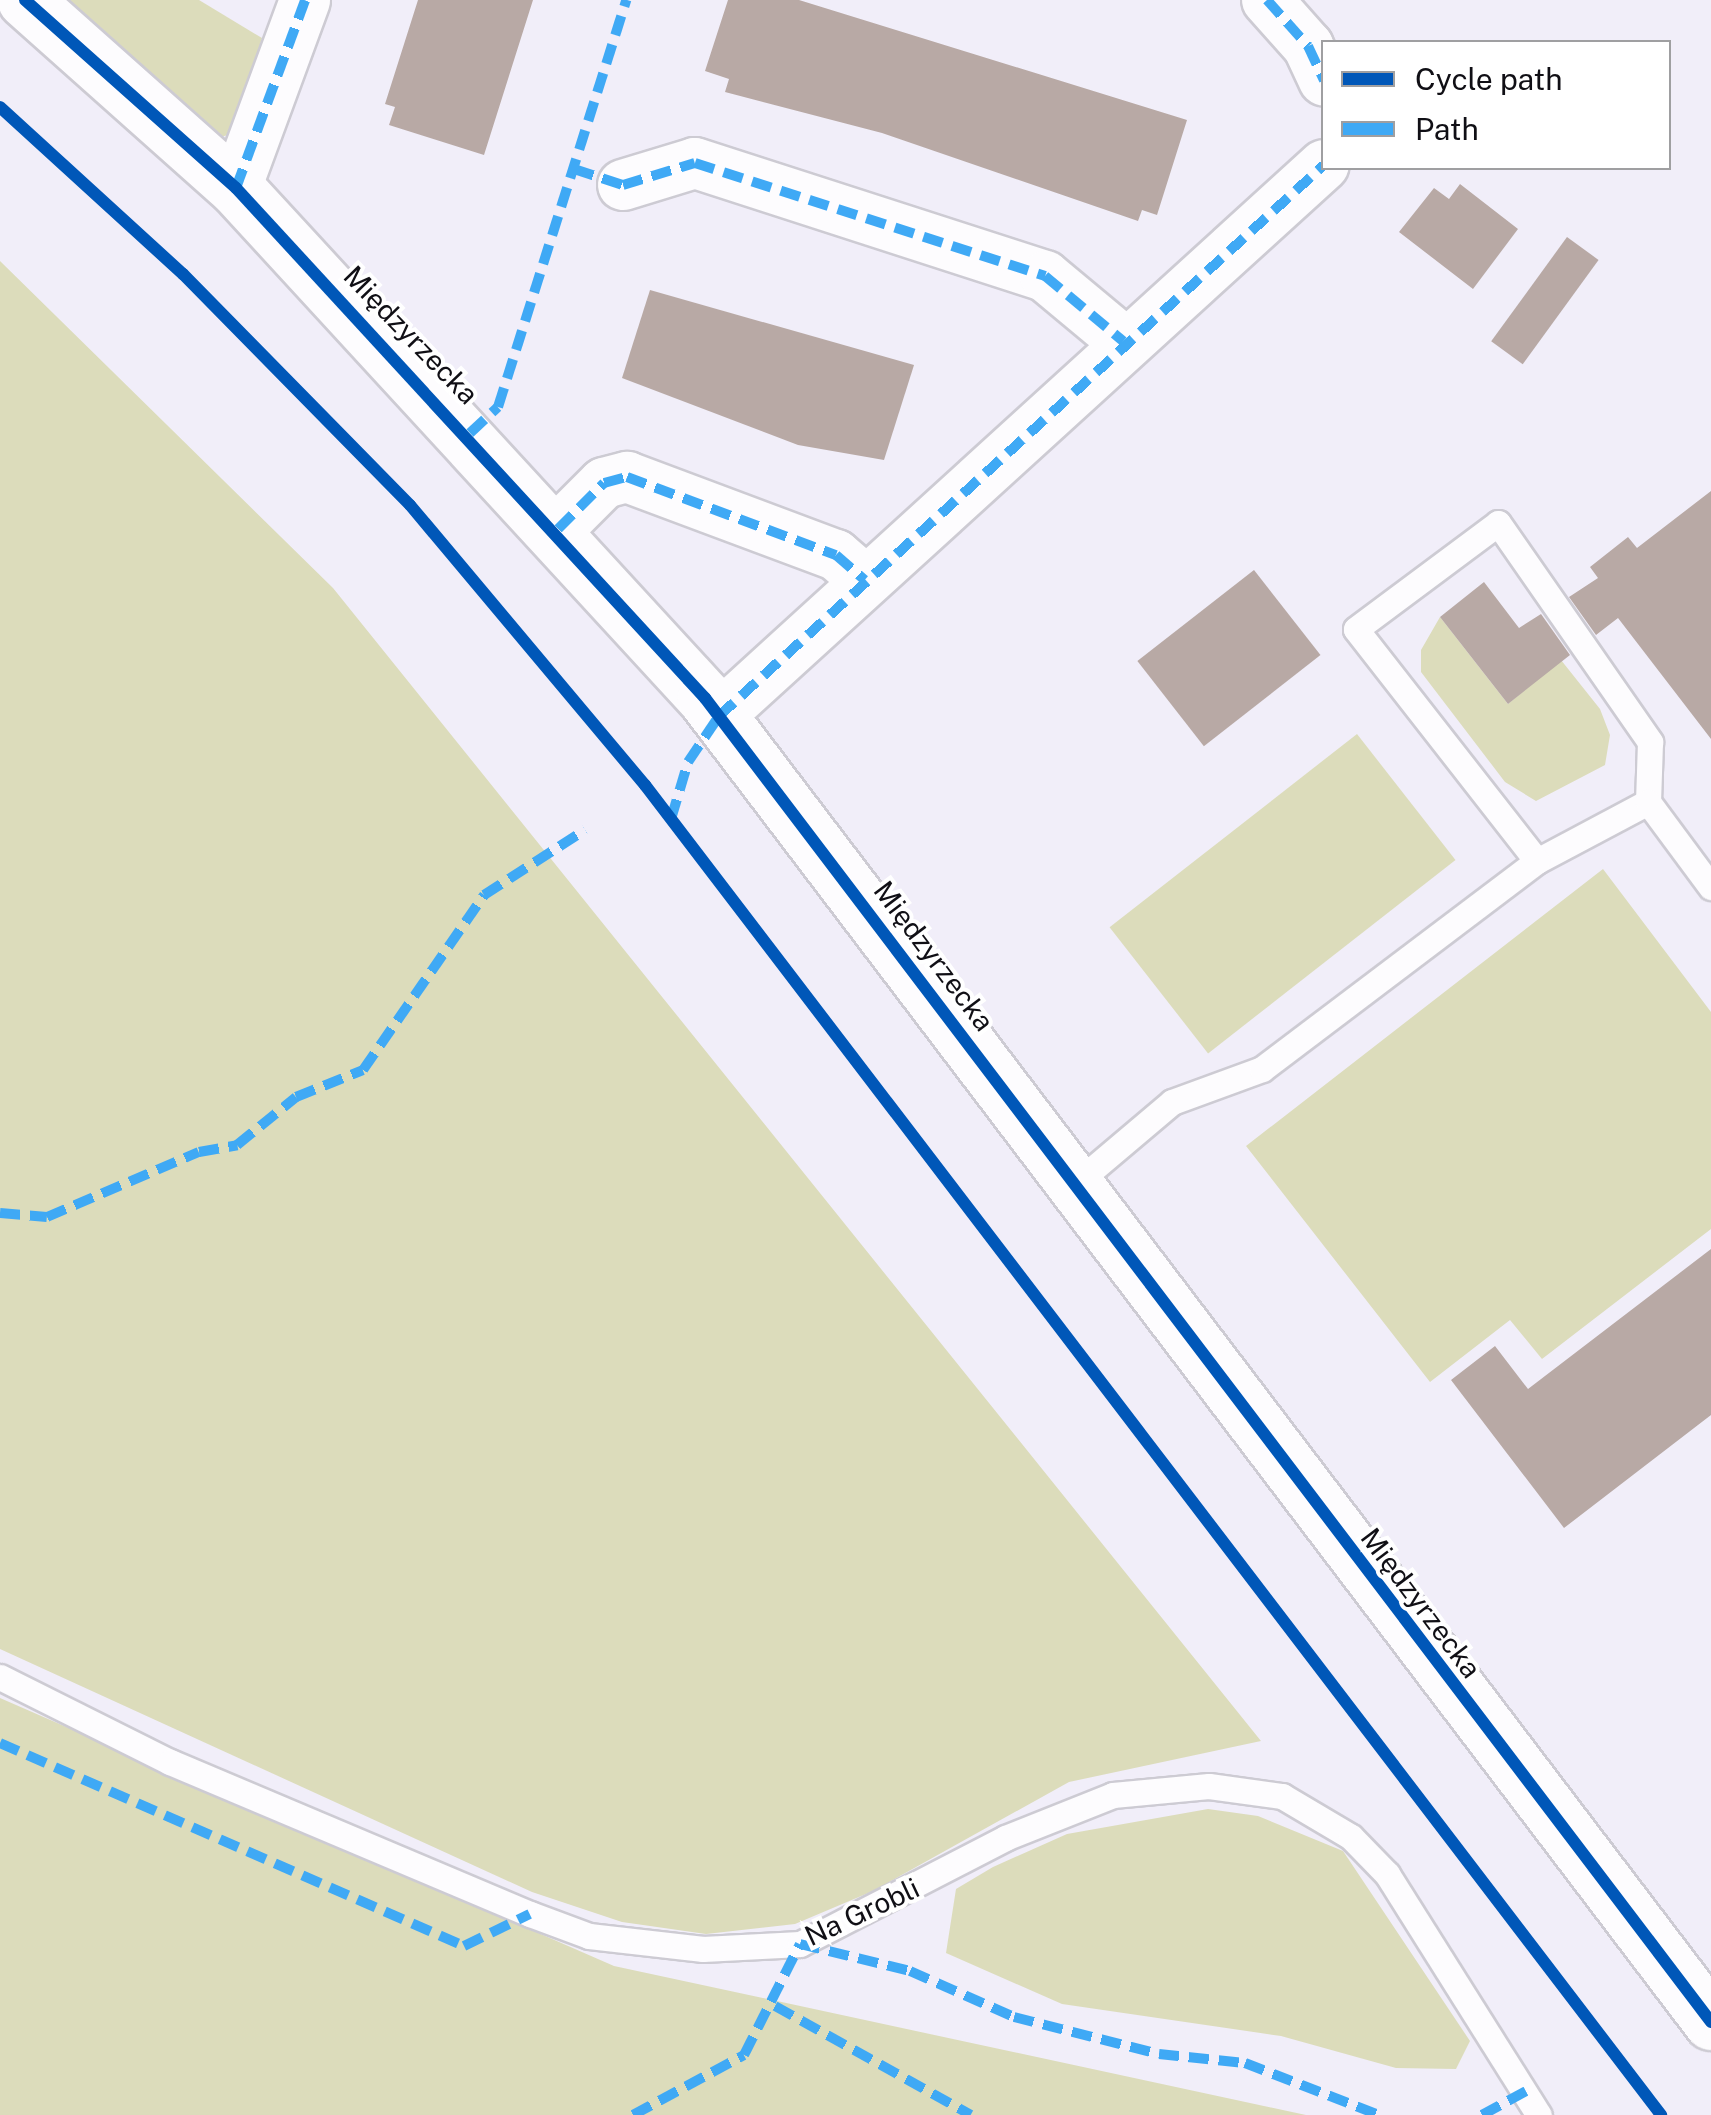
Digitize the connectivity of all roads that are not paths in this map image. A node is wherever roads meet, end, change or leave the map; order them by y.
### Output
1 (25, 0) edge
2 (306, 0) edge
3 (1267, 0) edge
4 (1321, 74) edge
5 (1321, 168) edge
6 (623, 185) dead end
7 (236, 188) junction
8 (1123, 341) junction
9 (558, 529) junction
10 (865, 580) junction
11 (720, 716) junction
12 (1648, 802) junction
13 (1536, 861) junction
14 (1711, 887) edge
15 (1075, 1184) junction
16 (0, 1677) edge
17 (1711, 2022) edge
18 (1540, 2115) edge

1 - 7 street, Międzyrzecka
2 - 7 street
3 - 4 street
5 - 8 street
6 - 8 street
7 - 9 street, Międzyrzecka
8 - 10 street
9 - 10 street
9 - 11 street, Międzyrzecka
10 - 11 street
11 - 15 street, Międzyrzecka
12 - 13 lane
12 - 13 lane
12 - 14 lane
13 - 15 lane
15 - 17 street, Międzyrzecka
16 - 18 lane, Na Grobli

